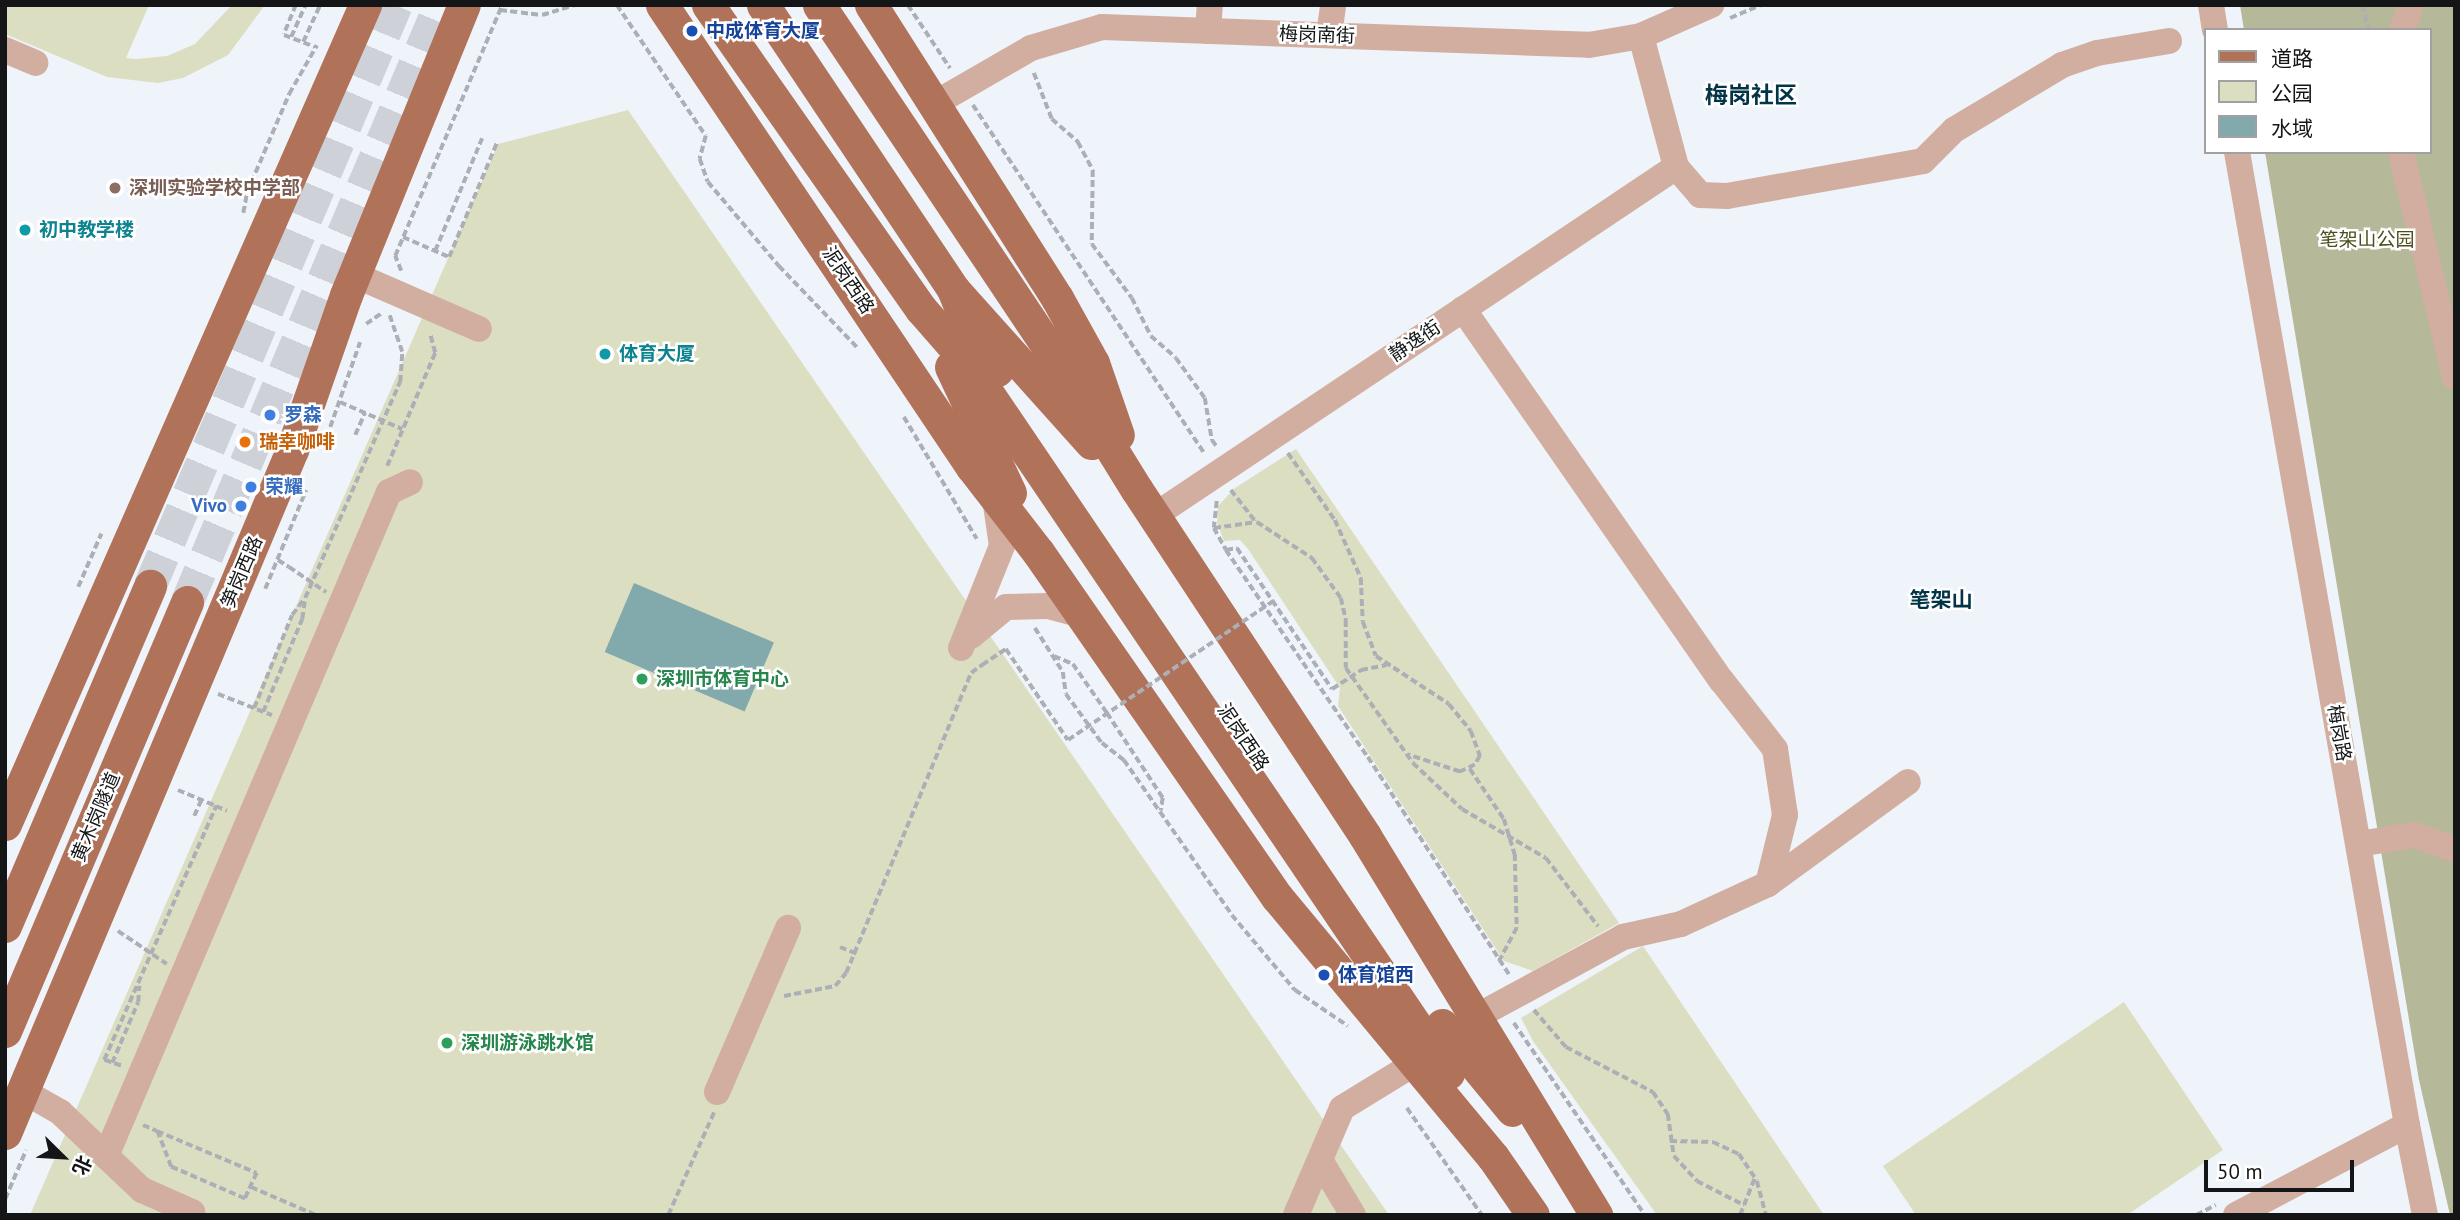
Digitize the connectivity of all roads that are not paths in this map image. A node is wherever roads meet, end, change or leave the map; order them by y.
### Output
1 (365, 5) edge
2 (464, 5) edge
3 (662, 5) edge
4 (708, 5) edge
5 (763, 5) edge
6 (819, 5) edge
7 (871, 5) edge
8 (1333, 5) edge
9 (1711, 5) edge
10 (2211, 5) edge
11 (2411, 5) edge
12 (1209, 18) edge
13 (2215, 28) edge
14 (2403, 28) edge
15 (1329, 35) junction
16 (1641, 36) junction
17 (2169, 41) dead end
18 (5, 50) edge
19 (35, 63) dead end
20 (934, 104) junction
21 (2237, 154) edge
22 (2401, 154) edge
23 (1676, 167) junction
24 (355, 275) junction
25 (953, 289) junction
26 (921, 309) junction
27 (1462, 309) junction
28 (479, 329) dead end
29 (2455, 377) edge
30 (410, 482) dead end
31 (994, 495) junction
32 (1145, 503) junction
33 (1038, 552) junction
34 (150, 586) tunnel mouth
35 (187, 602) tunnel mouth
36 (1082, 615) junction
37 (1908, 782) dead end
38 (5, 824) edge
39 (2359, 844) junction
40 (2455, 849) edge
41 (1768, 884) junction
42 (5, 926) edge
43 (788, 928) dead end
44 (1474, 1018) junction
45 (5, 1031) edge
46 (1417, 1062) junction
47 (23, 1091) junction
48 (718, 1097) road end
49 (2407, 1125) junction
50 (18, 1136) edge
51 (106, 1156) junction
52 (1493, 1157) junction
53 (1320, 1160) junction
54 (1561, 1164) junction
55 (192, 1212) dead end
56 (1296, 1215) edge
57 (1353, 1215) edge
58 (1533, 1215) edge
59 (1596, 1215) edge
60 (2236, 1215) edge
61 (2425, 1215) edge

1 - 38 main road
2 - 24 main road, 笋岗西路
3 - 31 main road, 泥岗西路
4 - 26 main road, 泥岗西路
5 - 25 main road, 泥岗西路
6 - 32 main road, 泥岗西路
7 - 20 main road
8 - 15 street
9 - 16 street, 梅岗南街
10 - 13 street
11 - 14 street
12 - 15 street, 梅岗南街
12 - 20 street, 梅岗南街
15 - 16 street, 梅岗南街
16 - 23 street
17 - 23 street
18 - 19 street
20 - 32 main road
21 - 39 street, 梅岗路
22 - 29 street
23 - 27 street, 静逸街
24 - 28 street
24 - 47 main road, 笋岗西路
25 - 32 main road, 泥岗西路
25 - 54 main road, 泥岗西路
26 - 33 main road, 泥岗西路
26 - 52 main road, 泥岗西路
27 - 32 street, 静逸街
27 - 41 street
30 - 51 street
31 - 33 main road, 泥岗西路
31 - 36 street
32 - 44 main road, 泥岗西路
33 - 36 main road, 泥岗西路
34 - 42 main road
35 - 45 main road, 黄木岗隧道
36 - 46 main road, 泥岗西路
37 - 41 street
39 - 40 street
39 - 49 street, 梅岗路
41 - 44 street
43 - 48 street
44 - 54 main road, 泥岗西路
46 - 52 main road, 泥岗西路
46 - 53 street
47 - 50 main road, 笋岗西路
47 - 51 street
49 - 60 street
49 - 61 street, 梅岗路
51 - 55 street
52 - 58 main road, 泥岗西路
53 - 56 street
53 - 57 street
54 - 59 main road, 泥岗西路

